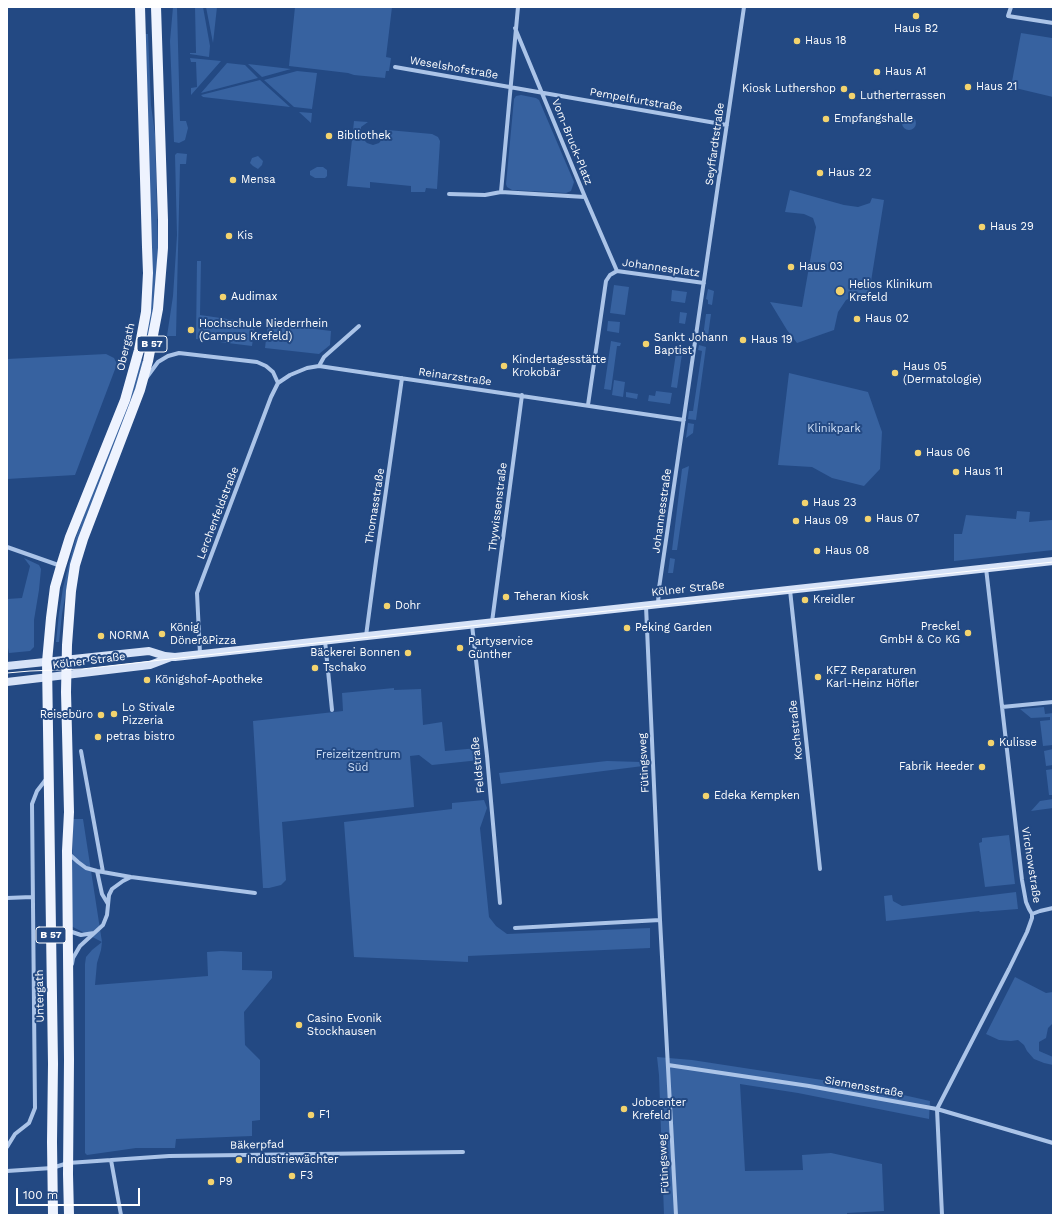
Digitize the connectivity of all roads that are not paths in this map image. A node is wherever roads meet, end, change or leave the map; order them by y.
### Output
1 (140, 7) edge
2 (156, 7) edge
3 (518, 7) edge
4 (744, 7) edge
5 (1011, 7) edge
6 (1053, 23) edge
7 (516, 28) junction
8 (395, 67) dead end
9 (510, 86) junction
10 (542, 93) junction
11 (727, 125) junction
12 (501, 192) junction
13 (450, 194) dead end
14 (585, 197) junction
15 (617, 271) junction
16 (704, 283) junction
17 (359, 326) dead end
18 (319, 366) junction
19 (402, 378) junction
20 (278, 383) junction
21 (140, 390) junction
22 (522, 395) junction
23 (588, 405) junction
24 (684, 420) junction
25 (7, 547) edge
26 (1053, 561) edge
27 (61, 566) junction
28 (986, 568) junction
29 (790, 589) junction
30 (658, 604) junction
31 (646, 605) junction
32 (492, 622) junction
33 (472, 624) junction
34 (366, 636) junction
35 (325, 640) junction
36 (200, 654) junction
37 (171, 657) junction
38 (67, 660) junction
39 (47, 662) junction
40 (7, 666) edge
41 (67, 675) junction
42 (46, 678) junction
43 (7, 682) edge
44 (1053, 702) edge
45 (1002, 707) junction
46 (332, 710) dead end
47 (81, 751) dead end
48 (48, 776) junction
49 (67, 851) junction
50 (820, 869) dead end
51 (97, 871) junction
52 (103, 872) junction
53 (131, 877) junction
54 (255, 893) dead end
55 (50, 894) junction
56 (32, 897) junction
57 (7, 898) edge
58 (500, 903) dead end
59 (108, 905) junction
60 (1053, 908) edge
61 (1032, 914) junction
62 (660, 920) junction
63 (515, 928) dead end
64 (67, 929) junction
65 (94, 933) junction
66 (67, 979) junction
67 (668, 1065) junction
68 (937, 1109) junction
69 (1053, 1143) edge
70 (7, 1147) edge
71 (463, 1152) dead end
72 (110, 1160) junction
73 (68, 1163) junction
74 (52, 1168) junction
75 (7, 1170) edge
76 (53, 1215) edge
77 (69, 1215) edge
78 (121, 1215) edge
79 (676, 1215) edge
80 (942, 1215) edge

1 - 27 main road, Obergath / B 57
2 - 21 main road, B 57
3 - 7 street
4 - 11 street, Seyffardtstraße
5 - 6 street
7 - 9 street
7 - 10 street, Vom-Bruck-Platz
8 - 9 street, Weselshofstraße
9 - 10 street, Vom-Bruck-Platz
9 - 12 street
10 - 11 street, Pempelfurtstraße
10 - 14 street, Vom-Bruck-Platz
11 - 16 street, Seyffardtstraße
12 - 13 street, Vom-Bruck-Platz
12 - 14 street, Vom-Bruck-Platz
14 - 15 street, Vom-Bruck-Platz
15 - 16 street, Johannesplatz
15 - 23 street, Johannesplatz
16 - 24 street, Johannesplatz
17 - 18 street
18 - 19 street, Reinarzstraße
18 - 20 street, Reinarzstraße
19 - 22 street, Reinarzstraße
19 - 34 street, Thomasstraße
20 - 21 street
20 - 36 street, Lerchenfeldstraße
21 - 38 main road, B 57
22 - 23 street, Reinarzstraße
22 - 32 street, Thywissenstraße
23 - 24 street
24 - 30 street, Johannesstraße
25 - 27 street
26 - 28 main road, Kölner Straße
27 - 39 main road, Obergath / B 57
28 - 29 main road, Kölner Straße
28 - 45 street, Virchowstraße
29 - 30 main road, Kölner Straße
29 - 50 street, Kochstraße
30 - 31 main road, Kölner Straße
31 - 32 main road, Kölner Straße
31 - 62 street, Fütingsweg
32 - 33 main road, Kölner Straße
33 - 34 main road, Kölner Straße
33 - 58 street, Feldstraße
34 - 35 main road, Kölner Straße
35 - 36 main road, Kölner Straße
35 - 46 street
36 - 37 main road, Kölner Straße
37 - 38 main road, Kölner Straße
37 - 41 main road, Kölner Straße
38 - 39 main road, Kölner Straße
38 - 41 main road, B 57
39 - 40 main road, Kölner Straße
39 - 42 main road, Obergath / B 57
41 - 42 main road, Kölner Straße
41 - 49 main road, B 57
42 - 43 main road, Kölner Straße
42 - 48 main road, Untergath / B 57
44 - 45 street
45 - 61 street, Virchowstraße
47 - 52 street
48 - 55 main road, Untergath / B 57
48 - 56 street, Untergath
49 - 51 street
49 - 64 main road, B 57
51 - 52 street
51 - 59 street
52 - 53 street
53 - 54 street
53 - 59 street
55 - 64 main road, B 57
55 - 74 main road, Untergath / B 57
56 - 57 street
56 - 70 street, Untergath
59 - 65 street
60 - 61 street
61 - 68 street, Virchowstraße
62 - 63 street
62 - 67 street, Fütingsweg
64 - 65 street
64 - 66 main road, B 57
65 - 66 street
66 - 73 main road, B 57
67 - 68 street, Siemensstraße
67 - 79 street, Fütingsweg
68 - 69 street, Siemensstraße
68 - 80 street, Virchowstraße
71 - 72 street, Bäkerpfad
72 - 73 street, Bäkerpfad
72 - 78 street
73 - 74 street, Bäkerpfad
73 - 77 main road, B 57
74 - 75 street, Bäkerpfad
74 - 76 main road, Untergath / B 57

